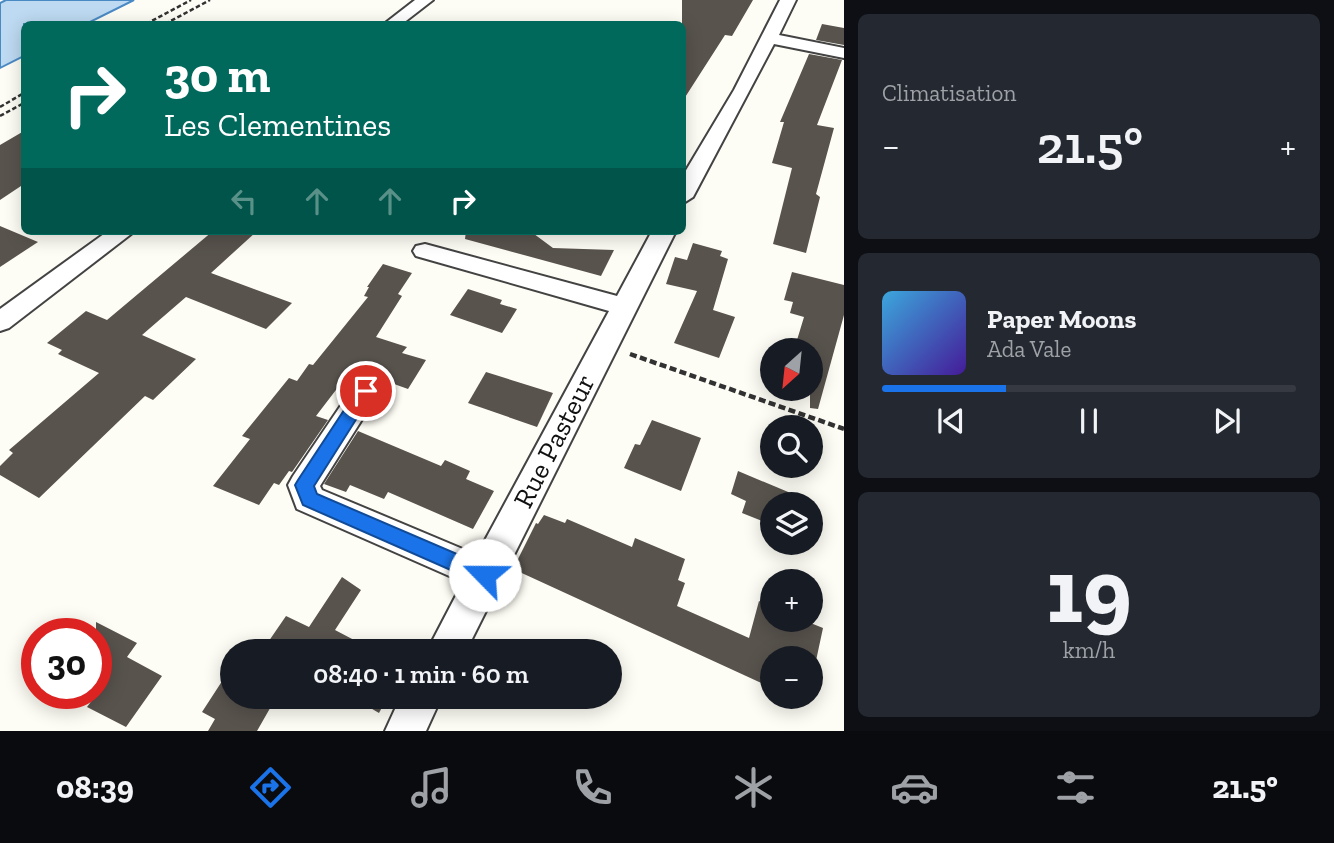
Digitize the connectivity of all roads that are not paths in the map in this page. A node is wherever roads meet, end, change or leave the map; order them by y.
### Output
1 (425, 0) edge
2 (788, 0) edge
3 (396, 21) edge
4 (768, 38) junction
5 (844, 53) edge
6 (686, 190) edge
7 (118, 235) edge
8 (662, 235) edge
9 (425, 251) dead end
10 (624, 307) junction
11 (0, 322) edge
12 (366, 391) dead end
13 (485, 575) junction
14 (452, 639) edge
15 (416, 709) edge
16 (405, 731) edge

1 - 3 street
2 - 4 street
4 - 5 street
4 - 6 street
7 - 11 street
8 - 10 street, Rue Pasteur
9 - 10 street
10 - 13 street, Rue Pasteur
12 - 13 street
13 - 14 street, Rue Pasteur
15 - 16 street

